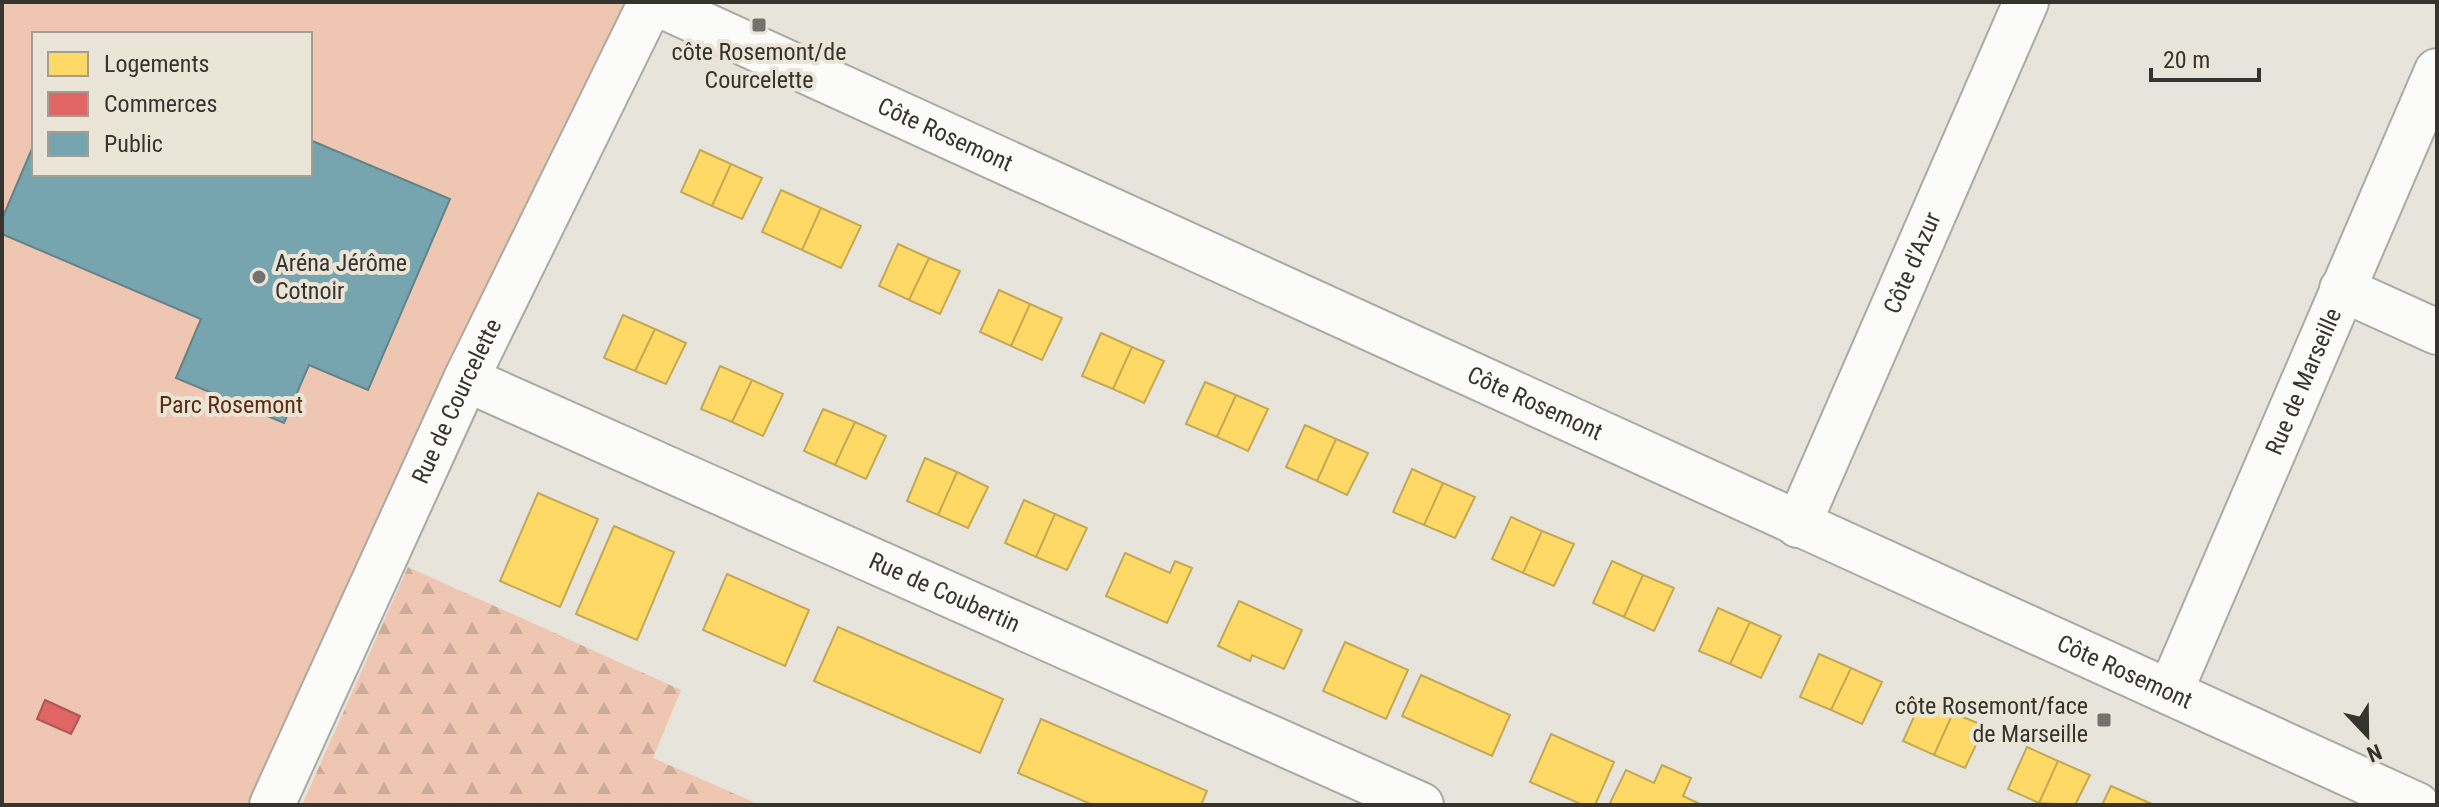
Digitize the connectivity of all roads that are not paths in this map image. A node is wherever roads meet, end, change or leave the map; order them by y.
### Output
1 (653, 2) edge
2 (2026, 2) edge
3 (2437, 71) edge
4 (2342, 289) junction
5 (2437, 332) edge
6 (466, 379) junction
7 (1798, 525) junction
8 (2170, 692) junction
9 (272, 805) edge
10 (1421, 805) edge
11 (2417, 805) edge

1 - 6 street, Rue de Courcelette
1 - 7 street, Côte Rosemont
2 - 7 street, Côte d'Azur
3 - 4 street, Rue de Marseille
4 - 5 street
4 - 8 street, Rue de Marseille
6 - 9 street, Rue de Courcelette
6 - 10 street, Rue de Coubertin
7 - 8 street, Côte Rosemont
8 - 11 street, Côte Rosemont

